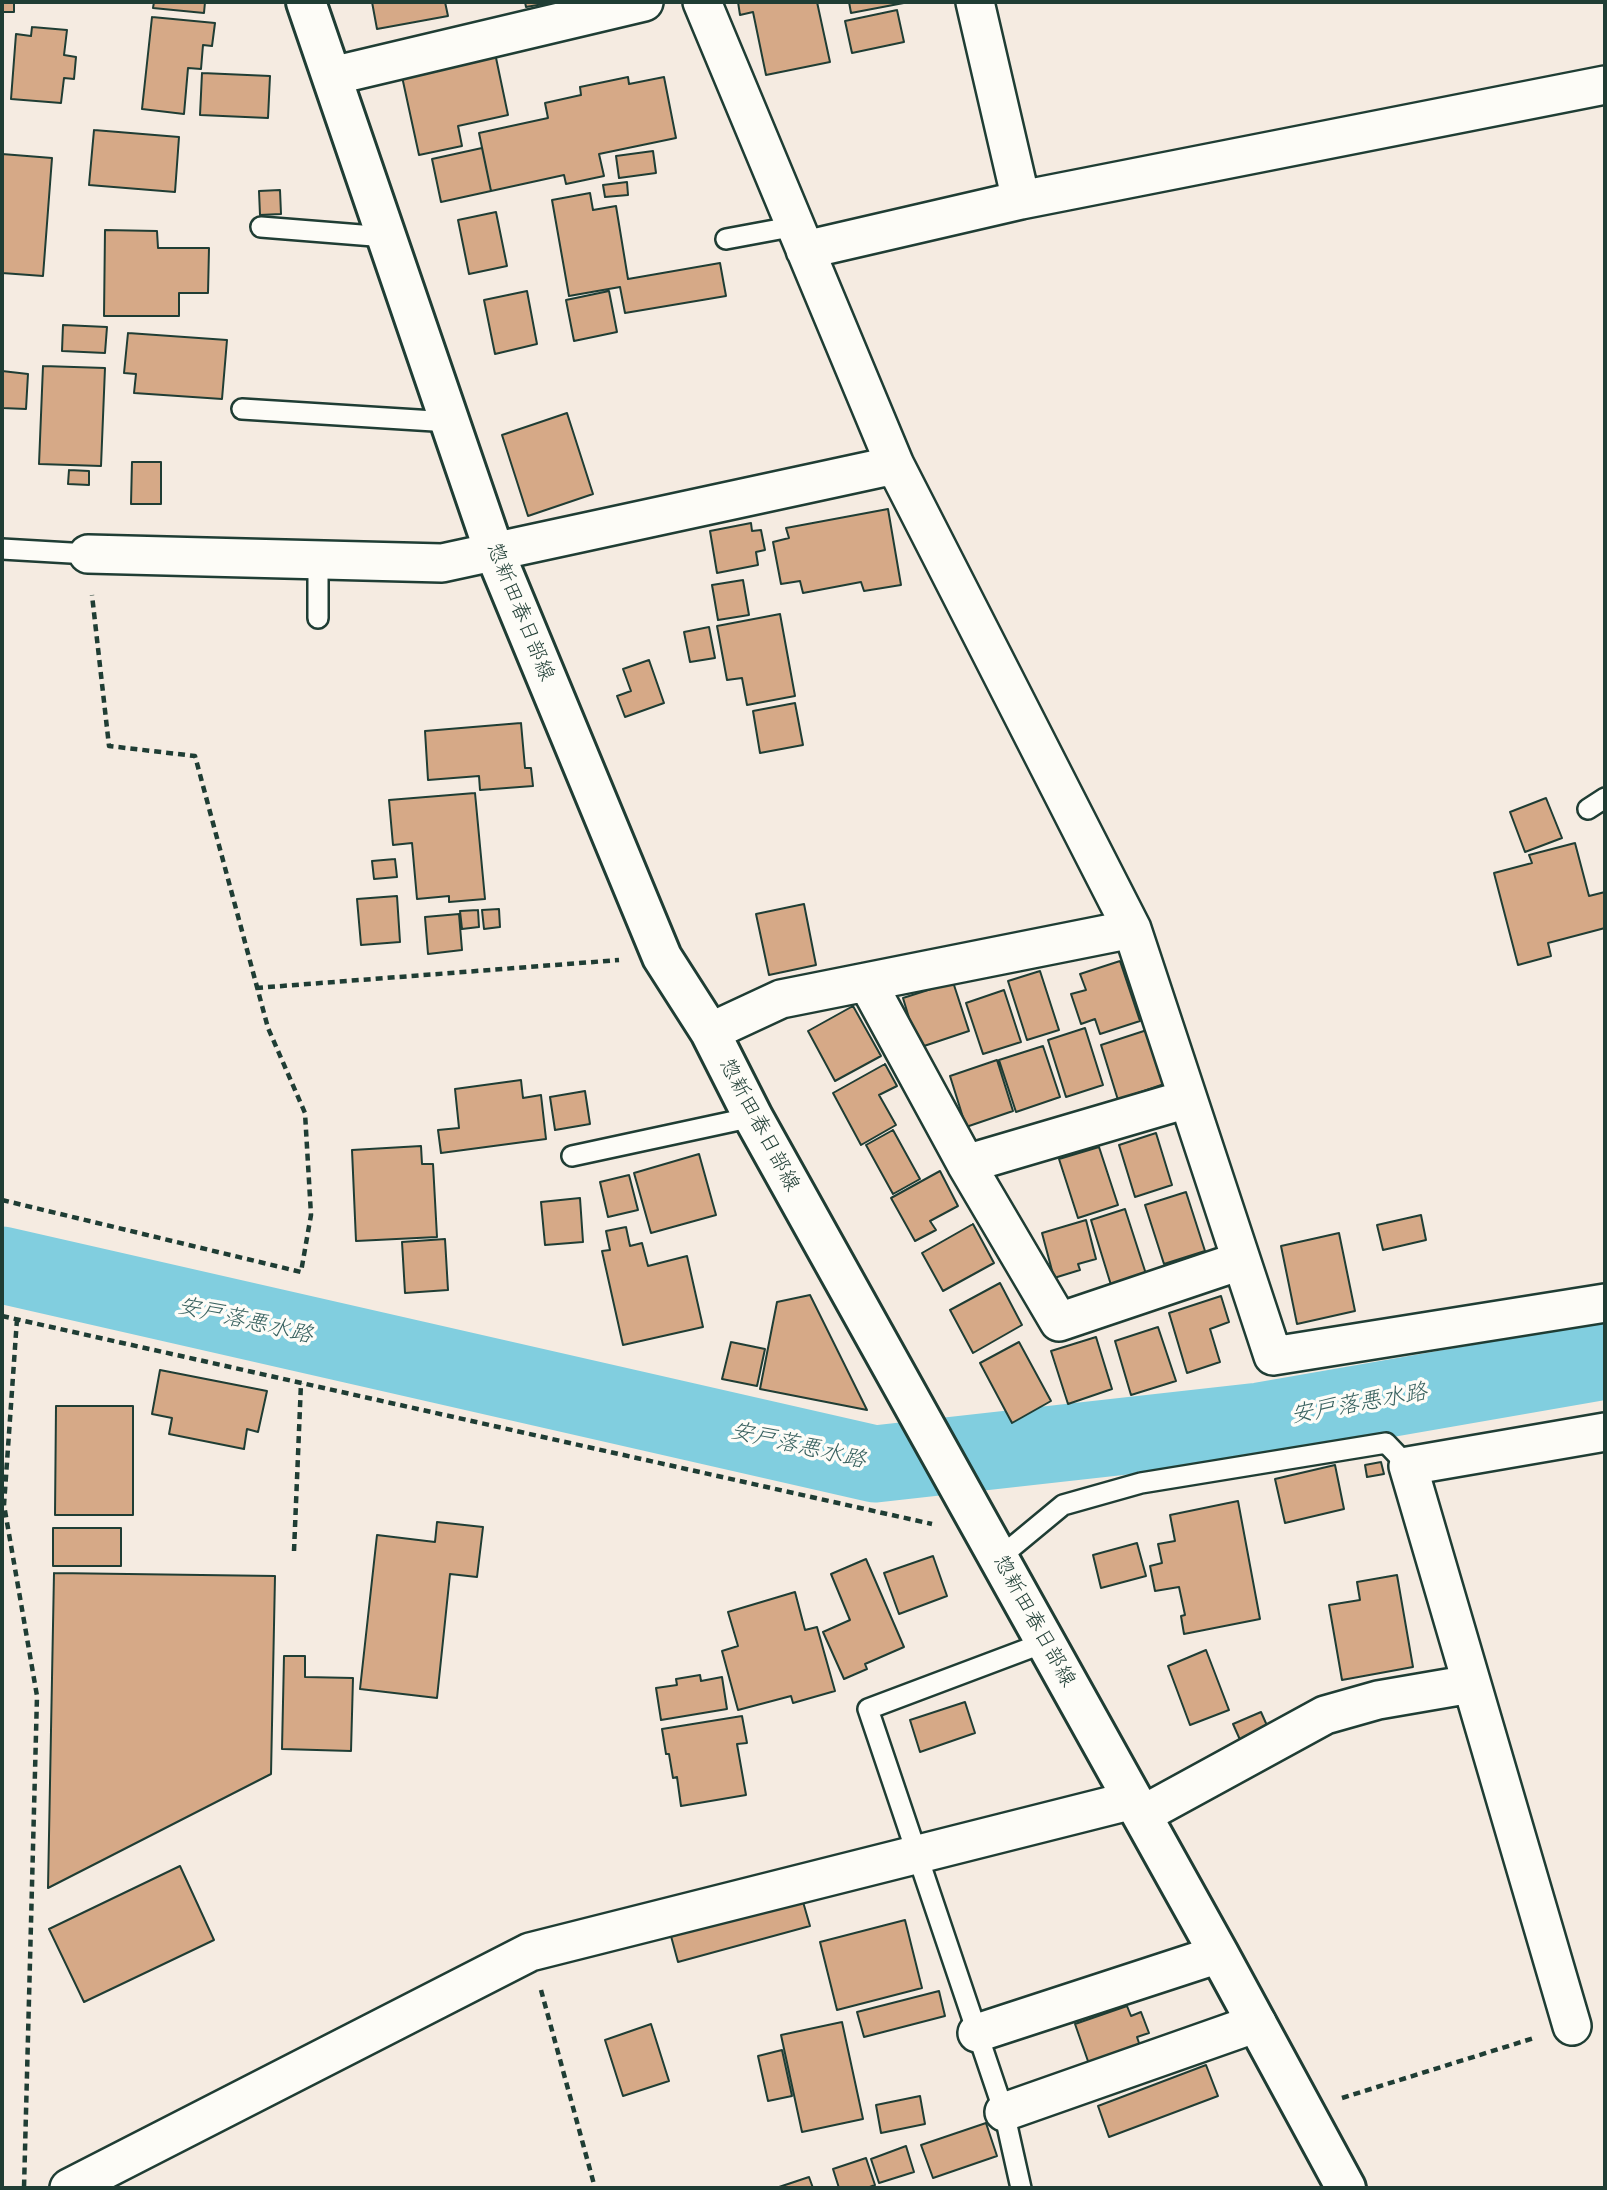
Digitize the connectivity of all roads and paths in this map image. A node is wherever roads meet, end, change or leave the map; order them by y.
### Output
1 (306, 2) edge
2 (644, 2) edge
3 (702, 2) edge
4 (975, 2) edge
5 (332, 76) junction
6 (1605, 85) edge
7 (1021, 200) junction
8 (261, 227) dead end
9 (386, 237) junction
10 (800, 238) junction
11 (726, 239) dead end
12 (242, 409) dead end
13 (450, 422) junction
14 (895, 465) junction
15 (2, 549) edge
16 (494, 551) junction
17 (88, 554) junction
18 (318, 560) junction
19 (318, 618) dead end
20 (1132, 929) junction
21 (662, 957) junction
22 (867, 982) junction
23 (256, 988) junction
24 (710, 1031) junction
25 (1187, 1099) junction
26 (753, 1117) junction
27 (572, 1156) dead end
28 (966, 1164) junction
29 (2, 1200) edge
30 (1240, 1261) junction
31 (1605, 1303) edge
32 (2, 1316) edge
33 (17, 1319) junction
34 (301, 1383) junction
35 (1605, 1432) edge
36 (1408, 1466) junction
37 (993, 1547) junction
38 (294, 1551) dead end
39 (1046, 1642) junction
40 (1471, 1684) junction
41 (1137, 1807) junction
42 (916, 1854) junction
43 (530, 1952) junction
44 (1219, 1954) junction
45 (1257, 2023) junction
46 (1572, 2026) joint
47 (977, 2033) junction
48 (1305, 2109) junction
49 (1004, 2112) junction
50 (24, 2188) edge
51 (69, 2188) edge
52 (595, 2188) edge
53 (1021, 2188) edge
54 (1346, 2188) edge

1 - 5 main road, 惣新田春日部線
2 - 5 street
3 - 10 street
4 - 7 street
5 - 9 main road, 惣新田春日部線
6 - 7 street
7 - 10 street
8 - 9 lane
9 - 13 main road, 惣新田春日部線
10 - 11 lane
10 - 14 street
12 - 13 lane
13 - 16 main road, 惣新田春日部線
14 - 16 street
14 - 20 street
15 - 17 lane
16 - 18 street
16 - 21 main road, 惣新田春日部線
17 - 18 street
17 - 23 path
18 - 19 lane
20 - 22 street
20 - 25 street
21 - 23 path
21 - 24 main road, 惣新田春日部線
22 - 24 street
22 - 28 street
23 - 29 path
24 - 26 main road, 惣新田春日部線
25 - 28 street
25 - 30 street
26 - 27 lane
26 - 37 main road, 惣新田春日部線
28 - 30 street
30 - 31 street
32 - 33 path
33 - 34 path
33 - 50 path
34 - 37 path
34 - 38 path
35 - 36 street
36 - 37 lane
36 - 40 street
37 - 39 main road, 惣新田春日部線
39 - 41 main road, 惣新田春日部線
39 - 42 lane
40 - 41 street
40 - 46 street
41 - 42 street
41 - 44 main road, 惣新田春日部線
42 - 43 street
42 - 47 lane
43 - 51 street
43 - 52 path
44 - 45 main road, 惣新田春日部線
44 - 47 street
45 - 48 main road, 惣新田春日部線
45 - 49 street
46 - 48 path
47 - 49 lane
48 - 54 main road, 惣新田春日部線
49 - 53 lane

